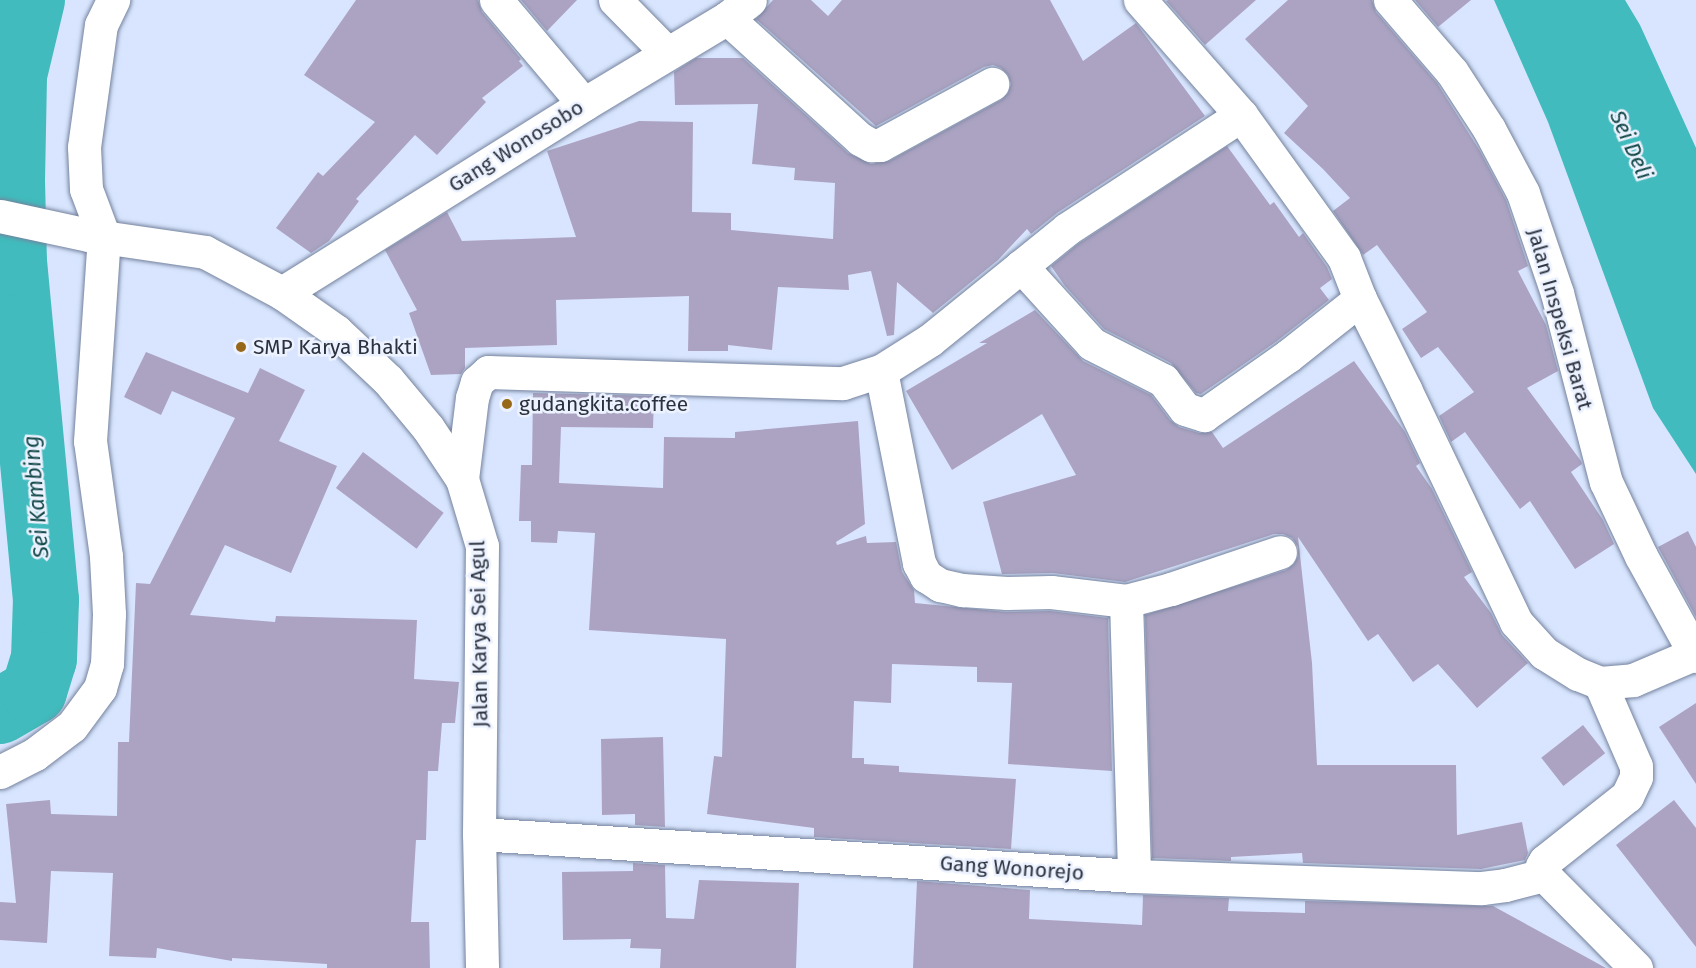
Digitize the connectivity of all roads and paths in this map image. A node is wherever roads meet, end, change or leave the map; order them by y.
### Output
1 (112, 0) edge
2 (496, 0) edge
3 (615, 0) edge
4 (1140, 0) edge
5 (1390, 0) edge
6 (739, 9) edge
7 (667, 53) junction
8 (992, 84) dead end
9 (584, 104) junction
10 (1241, 115) junction
11 (0, 216) edge
12 (97, 236) junction
13 (1021, 266) junction
14 (282, 293) junction
15 (1360, 299) junction
16 (881, 371) junction
17 (462, 479) junction
18 (1281, 552) dead end
19 (1126, 601) junction
20 (1695, 655) edge
21 (1600, 683) junction
22 (0, 772) edge
23 (479, 834) junction
24 (1544, 874) junction
25 (1134, 876) junction
26 (482, 968) edge
27 (1636, 968) edge

1 - 12 street
2 - 9 street
3 - 7 street
4 - 10 street
5 - 20 street, Jalan Inspeksi Barat
6 - 7 street, Gang Wonosobo
6 - 8 street
7 - 9 street, Gang Wonosobo
9 - 14 street, Gang Wonosobo
10 - 13 street
10 - 15 street
11 - 12 street, Jalan Karya Sei Agul
12 - 14 street, Jalan Karya Sei Agul
12 - 22 street
13 - 15 street
13 - 16 street
14 - 17 street, Jalan Karya Sei Agul
15 - 21 street
16 - 17 street
16 - 19 street
17 - 23 street, Jalan Karya Sei Agul
18 - 19 street
19 - 25 street
20 - 21 street
21 - 24 street
23 - 25 street, Gang Wonorejo
23 - 26 street, Jalan Karya Sei Agul
24 - 25 street, Gang Wonorejo
24 - 27 street

